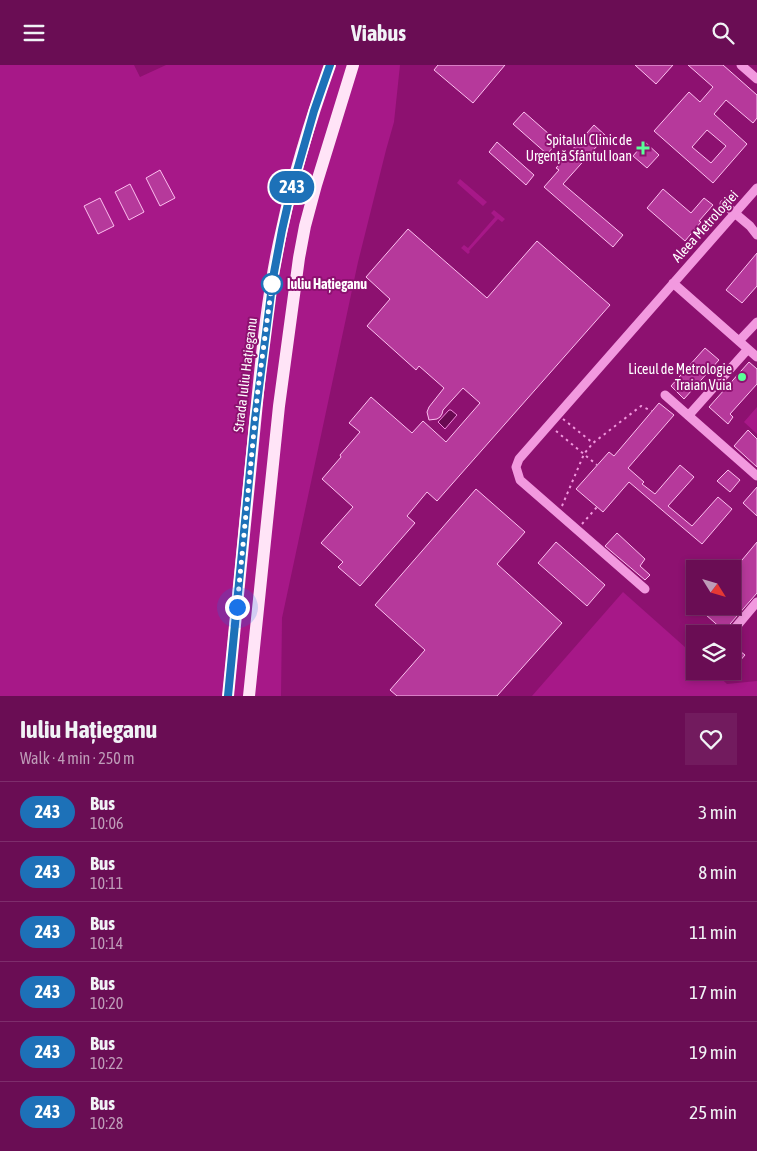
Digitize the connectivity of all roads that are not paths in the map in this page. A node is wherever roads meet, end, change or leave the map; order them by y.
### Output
1 (353, 65) edge
2 (741, 65) edge
3 (328, 69) edge
4 (757, 79) edge
5 (348, 81) junction
6 (757, 188) edge
7 (724, 204) dead end
8 (735, 213) junction
9 (757, 235) edge
10 (674, 283) junction
11 (757, 322) edge
12 (740, 341) junction
13 (748, 349) junction
14 (757, 357) edge
15 (665, 395) dead end
16 (689, 415) junction
17 (757, 476) edge
18 (241, 567) junction
19 (262, 569) junction
20 (645, 589) dead end
21 (757, 602) edge
22 (738, 625) edge
23 (228, 696) edge
24 (249, 696) edge

1 - 5 main road
2 - 4 street
3 - 5 main road
3 - 18 main road, Strada Iuliu Hațieganu
5 - 19 main road
6 - 8 street, Aleea Metrologiei
7 - 8 street
8 - 9 street
8 - 10 street, Aleea Metrologiei
10 - 12 street
10 - 20 street, Aleea Metrologiei
11 - 12 street
12 - 13 street
13 - 14 street
13 - 16 street
15 - 16 street
16 - 17 street
18 - 19 main road
18 - 23 main road, Strada Iuliu Hațieganu
19 - 24 main road
21 - 22 street

